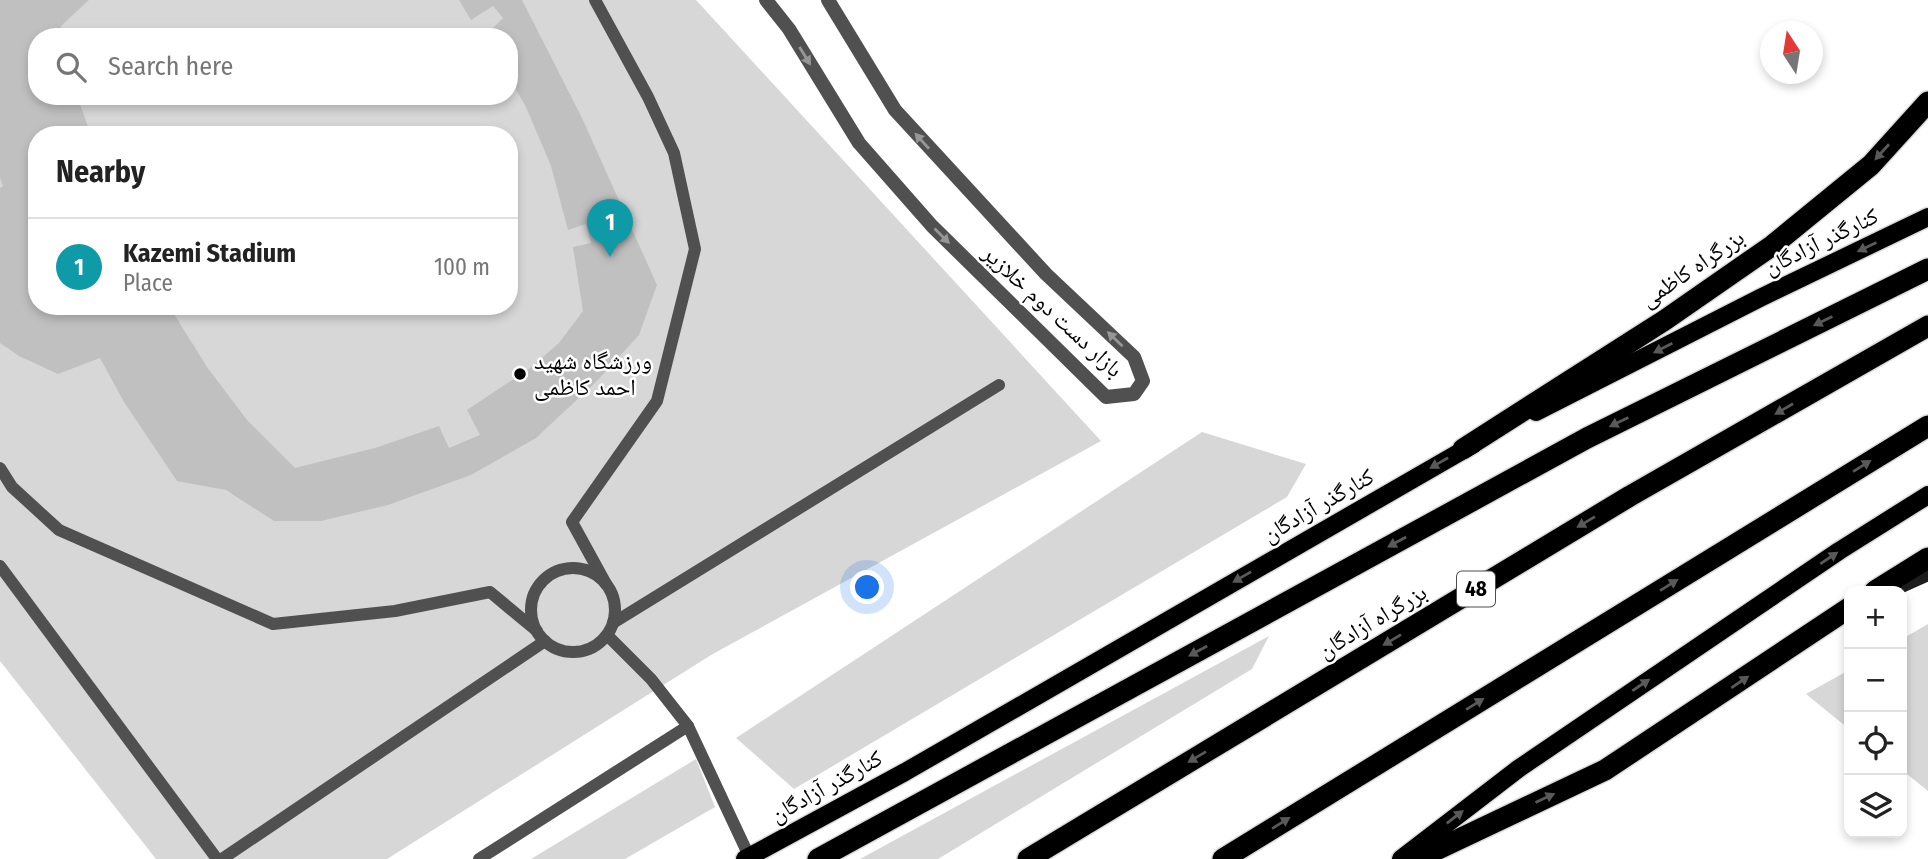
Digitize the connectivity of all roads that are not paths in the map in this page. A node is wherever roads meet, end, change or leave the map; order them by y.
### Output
1 (595, 0) edge
2 (766, 0) edge
3 (828, 0) edge
4 (1928, 102) edge
5 (1928, 217) edge
6 (1928, 269) edge
7 (1928, 326) edge
8 (999, 385) dead end
9 (1928, 426) edge
10 (1462, 449) junction
11 (0, 468) edge
12 (1928, 495) edge
13 (1928, 558) edge
14 (0, 566) edge
15 (1928, 574) edge
16 (606, 584) junction
17 (1883, 586) edge
18 (1900, 586) edge
19 (1844, 611) edge
20 (613, 623) junction
21 (607, 635) junction
22 (541, 636) junction
23 (688, 726) junction
24 (747, 858) edge
25 (217, 859) edge
26 (222, 859) edge
27 (479, 859) edge
28 (818, 859) edge
29 (1028, 859) edge
30 (1223, 859) edge
31 (1401, 859) edge
32 (1417, 859) edge

1 - 16 lane
2 -> 3 street, بازار دست دوم خلازیر
4 -> 10 highway, بزرگراه کاظمی
5 -> 10 main road, کنارگذر آزادگان
6 -> 28 highway
7 -> 29 highway, بزرگراه آزادگان / 48
8 - 20 lane
30 -> 9 highway
10 -> 24 main road, کنارگذر آزادگان
11 - 22 lane
31 -> 12 main road
13 - 17 highway
14 - 25 lane
15 - 18 street
16 - 20 lane
16 - 22 lane
32 -> 19 highway
20 - 21 lane
21 - 22 lane
21 - 23 lane
22 - 26 lane
23 - 24 lane
23 - 27 lane

